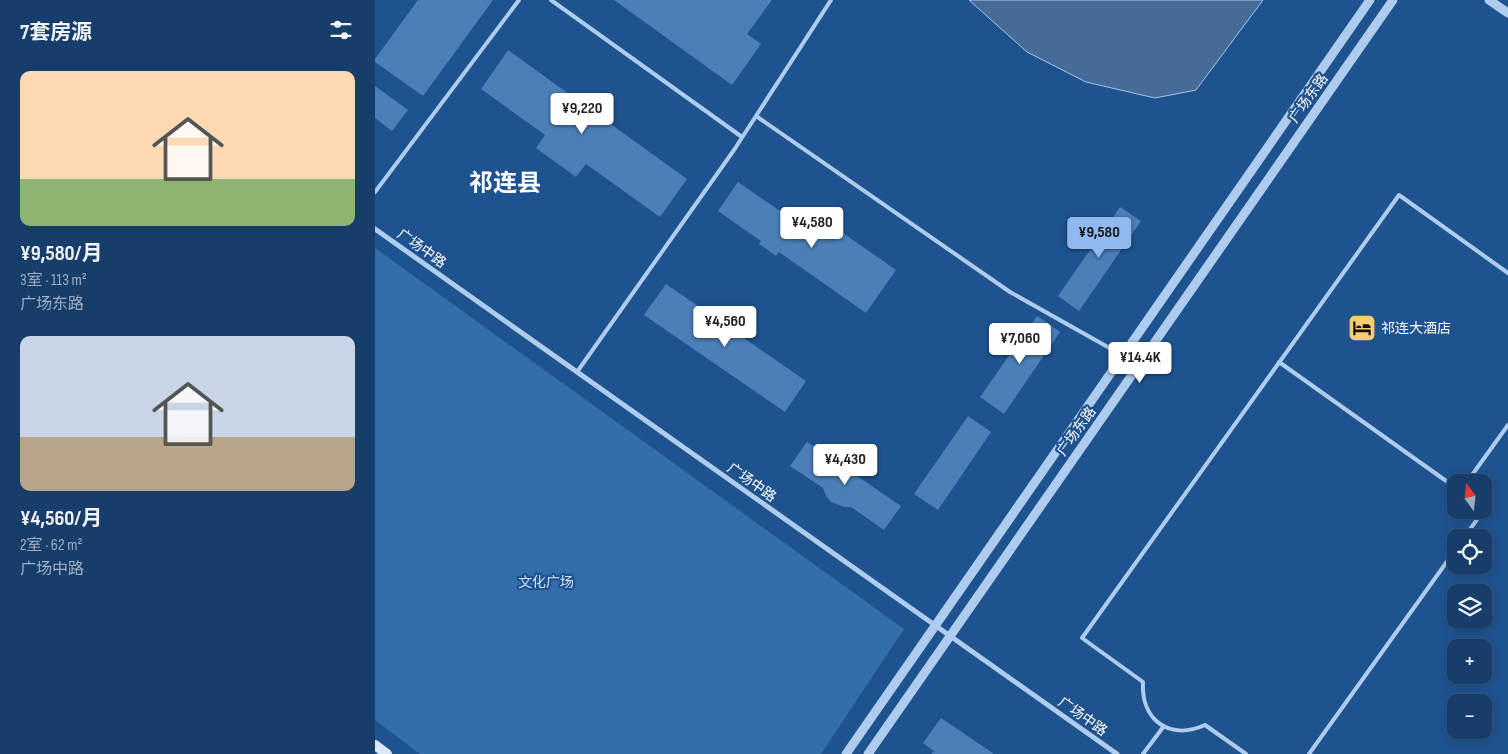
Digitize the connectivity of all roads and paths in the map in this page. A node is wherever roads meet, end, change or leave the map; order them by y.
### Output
1 (519, 0) edge
2 (551, 0) edge
3 (831, 0) edge
4 (1370, 0) edge
5 (1393, 0) edge
6 (1489, 0) edge
7 (1508, 13) edge
8 (756, 116) junction
9 (742, 137) junction
10 (375, 192) edge
11 (375, 229) edge
12 (1508, 273) edge
13 (1123, 356) junction
14 (1279, 362) junction
15 (577, 372) junction
16 (1508, 425) edge
17 (1473, 474) edge
18 (1447, 482) edge
19 (1447, 562) edge
20 (935, 626) junction
21 (950, 636) junction
22 (1164, 726) junction
23 (375, 745) edge
24 (387, 754) edge
25 (846, 754) edge
26 (868, 754) edge
27 (1117, 754) edge
28 (1143, 754) edge
29 (1246, 754) edge
30 (1309, 754) edge

1 - 10 lane
2 - 9 lane
3 - 8 lane
4 - 13 street, 广场东路
5 - 21 street, 广场东路
6 - 7 street
8 - 9 lane
8 - 13 lane
9 - 15 lane
11 - 15 street, 广场中路
12 - 14 lane
13 - 20 street, 广场东路
14 - 18 lane
14 - 22 lane
15 - 20 street, 广场中路
16 - 17 lane
19 - 30 lane
20 - 21 street, 广场中路
20 - 25 street, 广场东路
21 - 26 street, 广场东路
21 - 27 street, 广场中路
22 - 28 lane
22 - 29 lane
23 - 24 main road

